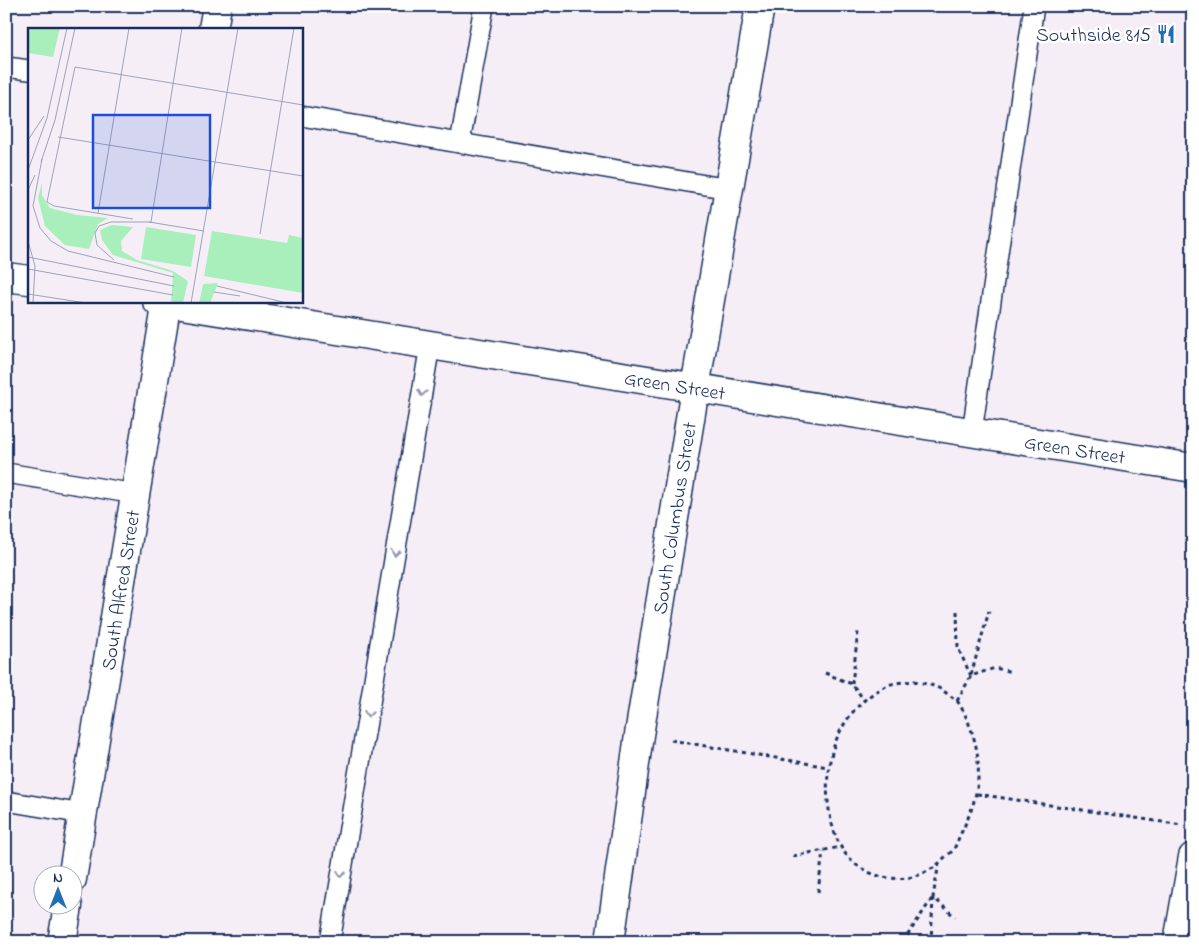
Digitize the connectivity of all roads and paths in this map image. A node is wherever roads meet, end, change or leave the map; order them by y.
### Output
1 (217, 6) edge
2 (484, 6) edge
3 (760, 6) edge
4 (1034, 6) edge
5 (213, 28) edge
6 (6, 67) edge
7 (28, 70) edge
8 (302, 116) edge
9 (460, 143) junction
10 (729, 189) junction
11 (6, 277) edge
12 (28, 280) edge
13 (164, 302) edge
14 (430, 345) junction
15 (695, 388) junction
16 (972, 432) junction
17 (1193, 468) edge
18 (6, 473) edge
19 (136, 494) junction
20 (957, 611) dead end
21 (989, 611) dead end
22 (858, 632) dead end
23 (1012, 672) dead end
24 (825, 673) dead end
25 (971, 676) junction
26 (852, 684) junction
27 (864, 700) junction
28 (957, 701) junction
29 (639, 735) junction
30 (828, 767) junction
31 (976, 794) junction
32 (6, 801) edge
33 (83, 814) junction
34 (1184, 825) dead end
35 (841, 847) junction
36 (823, 851) junction
37 (793, 856) dead end
38 (1193, 857) edge
39 (939, 862) junction
40 (74, 866) edge
41 (818, 892) dead end
42 (933, 897) junction
43 (66, 916) edge
44 (956, 917) dead end
45 (62, 942) edge
46 (330, 942) edge
47 (610, 942) edge
48 (903, 942) edge
49 (931, 942) edge
50 (1178, 942) edge

1 - 5 street
2 - 9 lane
3 - 10 street, South Columbus Street
4 - 16 lane
6 - 7 lane
8 - 9 lane
9 - 10 lane
10 - 15 street, South Columbus Street
11 - 12 street
13 - 14 street, Green Street
13 - 19 street, South Alfred Street
14 - 15 street, Green Street
14 -> 46 lane
15 - 16 street, Green Street
15 - 29 street, South Columbus Street
16 - 17 street, Green Street
18 - 19 lane
19 - 33 street, South Alfred Street
20 - 25 path
21 - 25 path
22 - 26 path
23 - 25 path
24 - 26 path
25 - 28 path
26 - 27 path
27 - 28 path
27 - 30 path
28 - 31 path
29 - 30 path
29 - 47 street, South Columbus Street
30 - 35 path
31 - 34 path
31 - 39 path
32 - 33 lane
33 - 40 street, South Alfred Street
35 - 36 path
35 - 39 path
36 - 37 path
36 - 41 path
38 - 50 street
39 - 42 path
42 - 44 path
42 - 48 path
42 - 49 path
43 - 45 street

